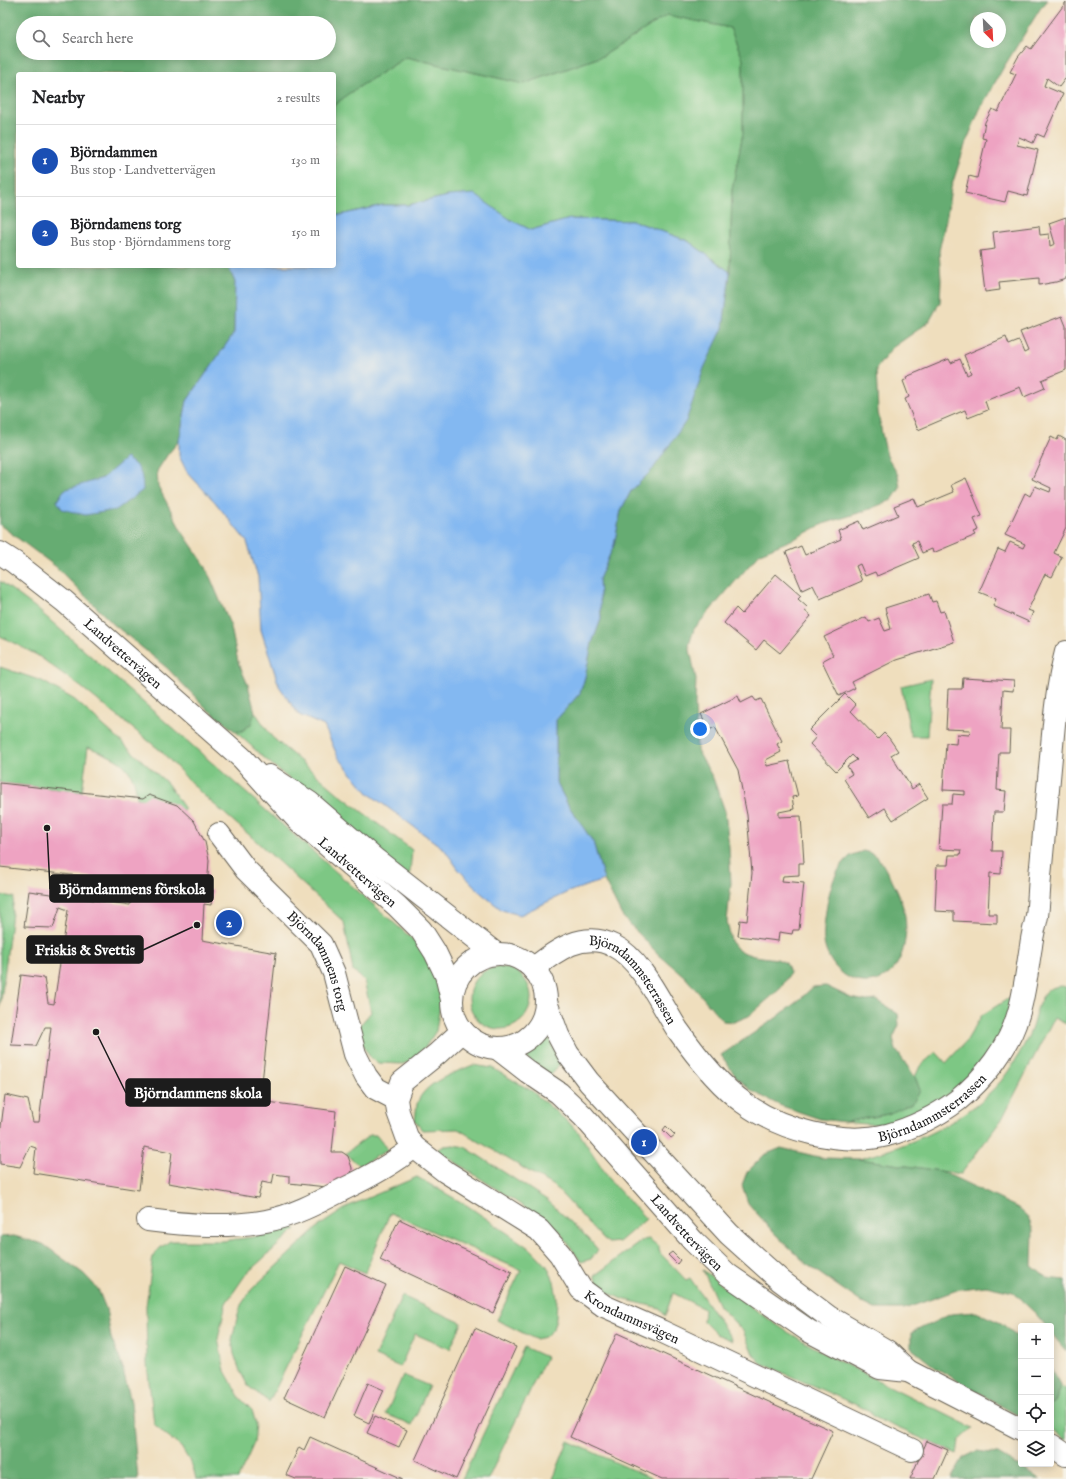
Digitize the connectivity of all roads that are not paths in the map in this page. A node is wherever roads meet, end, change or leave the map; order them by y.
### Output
1 (0, 553) edge
2 (1066, 652) edge
3 (242, 758) junction
4 (219, 834) dead end
5 (496, 954) junction
6 (533, 969) junction
7 (452, 1000) junction
8 (546, 1002) junction
9 (462, 1031) junction
10 (497, 1048) junction
11 (396, 1099) junction
12 (414, 1147) junction
13 (148, 1220) dead end
14 (908, 1371) junction
15 (1018, 1427) edge
16 (1054, 1447) edge
17 (912, 1450) dead end
18 (1066, 1455) edge

1 - 3 street, Landvettervägen
2 - 6 street, Björndammsterrassen
3 - 5 street, Landvettervägen
3 - 7 street, Landvettervägen
4 - 11 street, Björndammens torg
5 - 6 street
5 - 7 street
6 - 8 street
7 - 9 street
8 - 10 street
8 - 14 street, Landvettervägen
9 - 10 street
9 - 11 street
10 - 14 street, Landvettervägen
11 - 12 street, Krondammsvägen
12 - 13 street
12 - 17 street, Krondammsvägen
14 - 15 street, Landvettervägen
16 - 18 street

